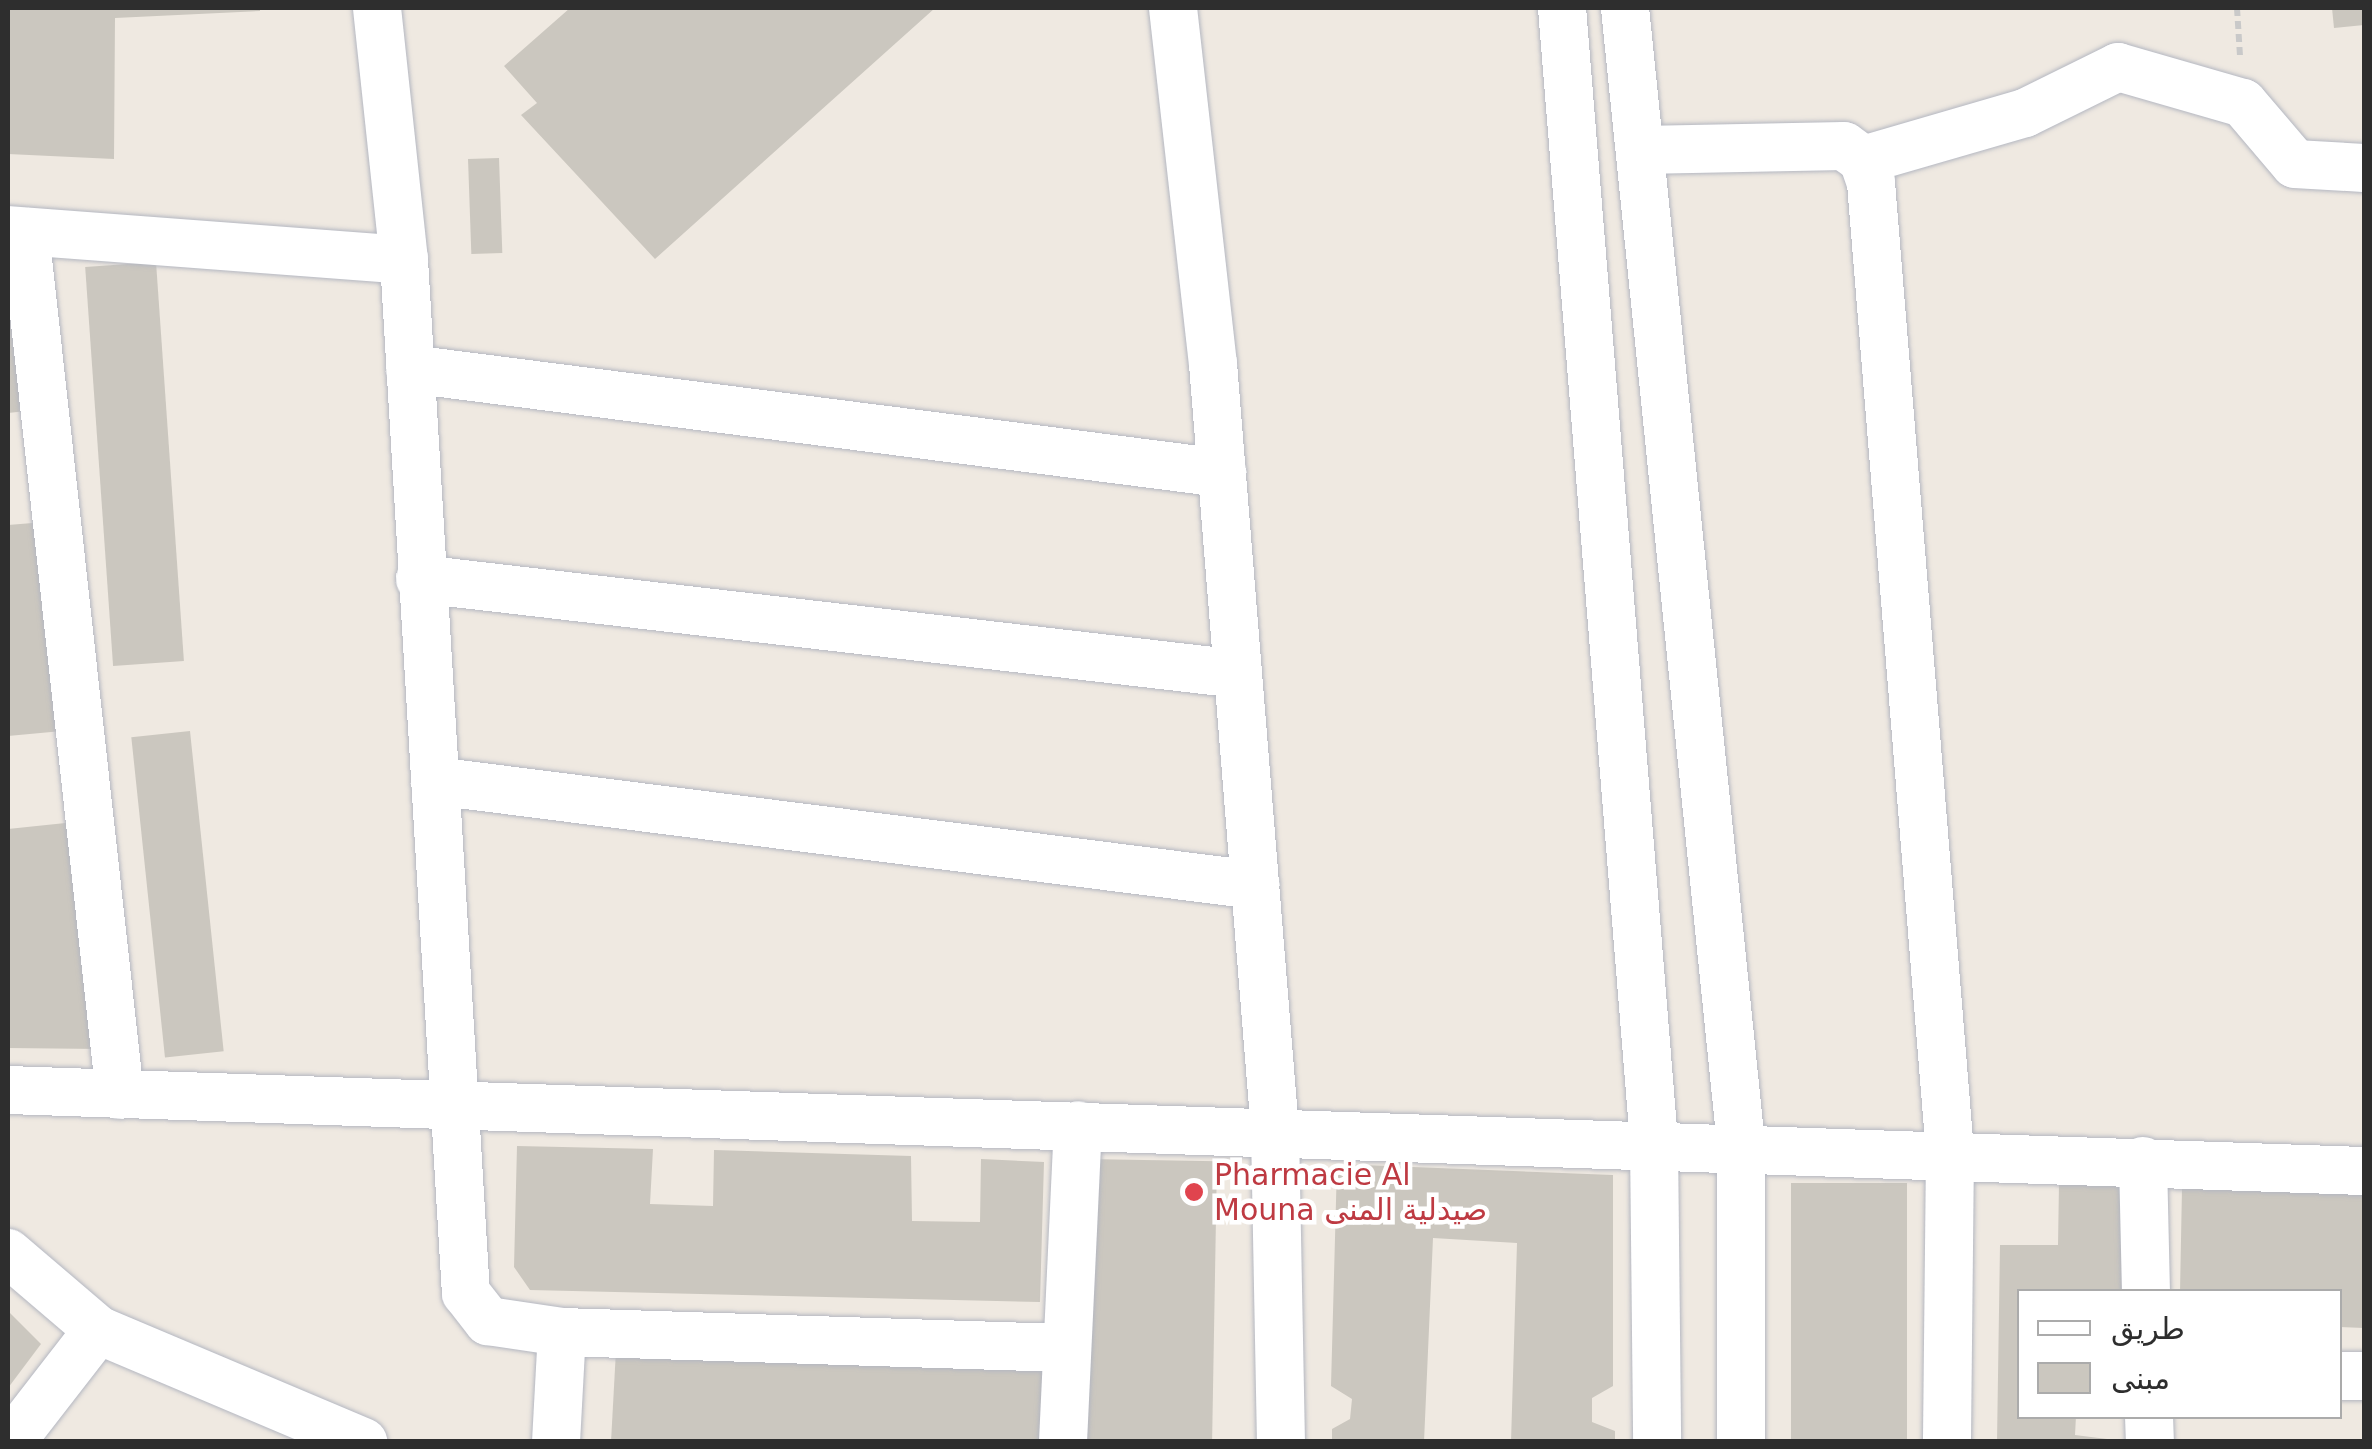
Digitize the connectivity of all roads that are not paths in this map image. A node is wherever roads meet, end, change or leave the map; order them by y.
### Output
1 (376, 8) edge
2 (1173, 8) edge
3 (1562, 8) edge
4 (1624, 8) edge
5 (1642, 150) junction
6 (1863, 160) junction
7 (2364, 162) edge
8 (16, 231) edge
9 (404, 260) junction
10 (410, 369) junction
11 (1222, 472) junction
12 (420, 578) junction
13 (1238, 674) junction
14 (435, 781) junction
15 (1255, 884) junction
16 (8, 1090) edge
17 (120, 1095) junction
18 (460, 1111) junction
19 (1078, 1125) junction
20 (1275, 1132) junction
21 (1654, 1142) junction
22 (1741, 1145) junction
23 (1950, 1152) junction
24 (2144, 1161) junction
25 (2364, 1171) edge
26 (8, 1254) edge
27 (2146, 1289) edge
28 (98, 1330) junction
29 (562, 1332) junction
30 (1062, 1348) junction
31 (11, 1442) edge
32 (363, 1442) edge
33 (556, 1442) edge
34 (1063, 1442) edge
35 (1281, 1442) edge
36 (1658, 1442) edge
37 (1741, 1442) edge
38 (1947, 1442) edge

1 - 9 street
2 - 11 street
3 - 21 street
4 - 5 street
5 - 6 street
5 - 22 street
6 - 7 street
6 - 23 street
8 - 9 street
8 - 17 street
9 - 10 street
10 - 11 street
10 - 12 street
11 - 13 street
12 - 13 street
12 - 14 street
13 - 15 street
14 - 15 street
14 - 18 street
15 - 20 street
16 - 17 street
17 - 18 street
18 - 19 street
18 - 29 street
19 - 20 street
19 - 30 street
20 - 21 street
20 - 35 street
21 - 22 street
21 - 36 street
22 - 23 street
22 - 37 street
23 - 24 street
23 - 38 street
24 - 25 street
24 - 27 street
26 - 28 street
28 - 31 street
28 - 32 street
29 - 30 street
29 - 33 street
30 - 34 street

